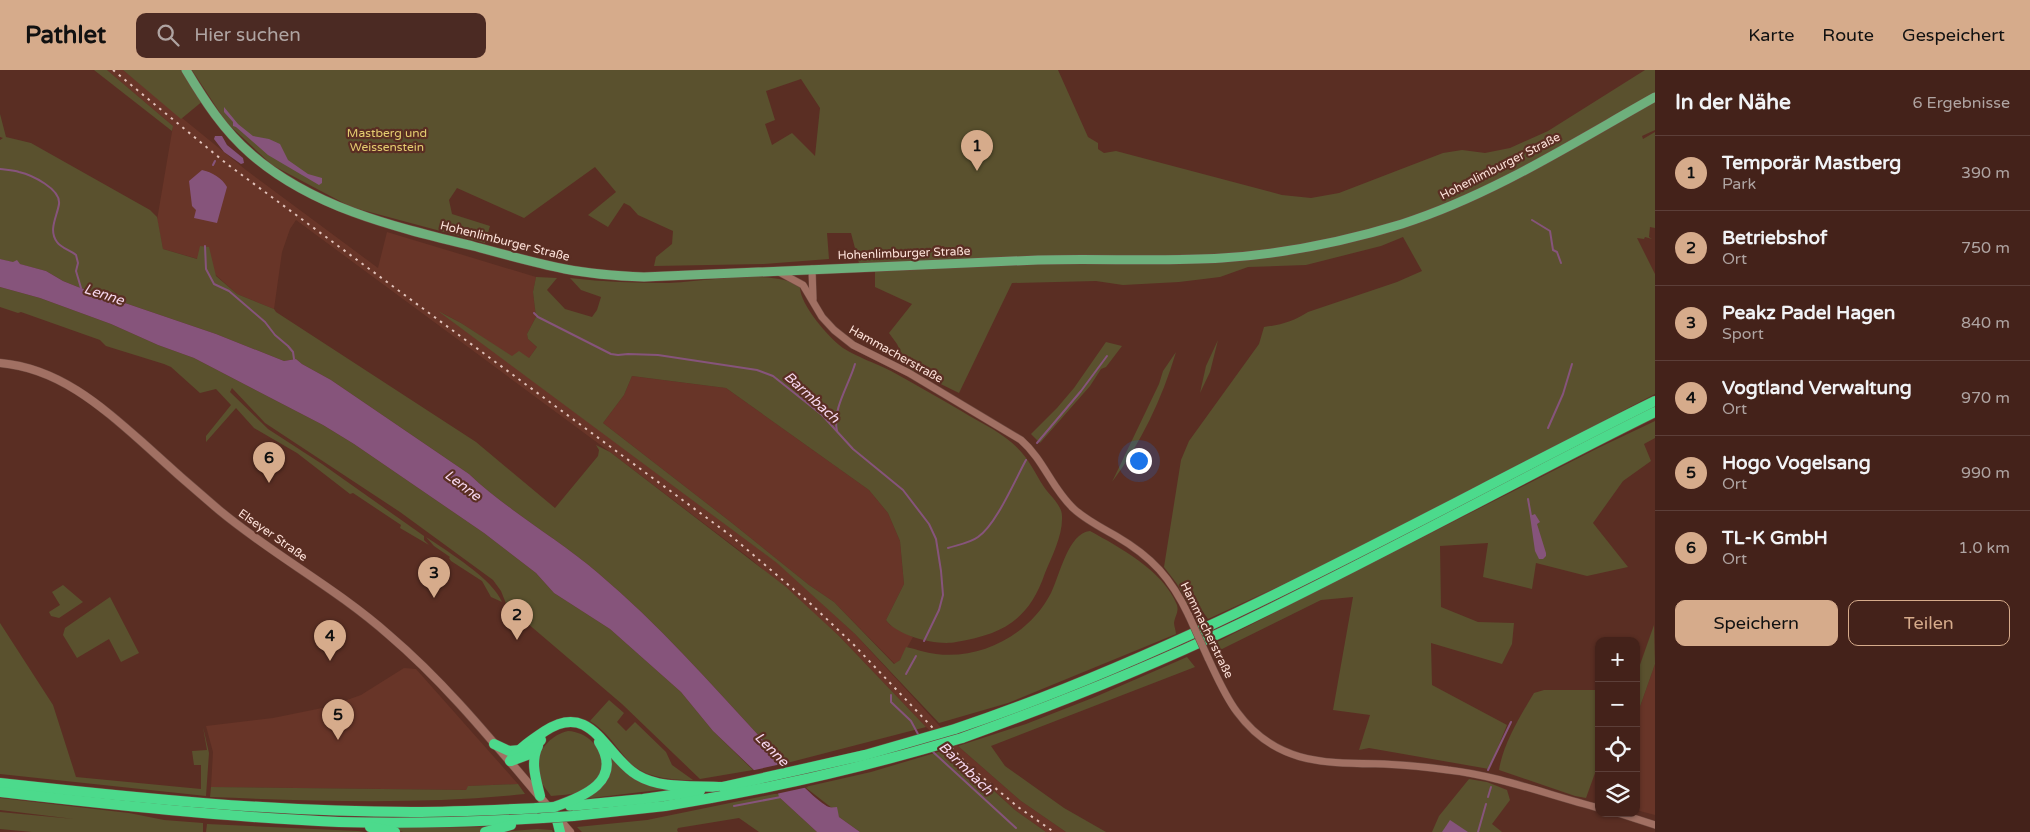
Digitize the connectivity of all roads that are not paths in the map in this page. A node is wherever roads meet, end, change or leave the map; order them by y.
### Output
1 (186, 70) edge
2 (1655, 97) edge
3 (807, 269) junction
4 (776, 271) junction
5 (803, 285) junction
6 (814, 302) junction
7 (0, 363) edge
8 (1655, 401) edge
9 (1655, 412) edge
10 (542, 740) junction
11 (494, 744) junction
12 (521, 750) junction
13 (510, 761) junction
14 (0, 783) edge
15 (701, 788) junction
16 (0, 792) edge
17 (540, 796) junction
18 (1595, 807) edge
19 (560, 808) junction
20 (1630, 817) edge
21 (544, 818) junction
22 (340, 822) junction
23 (1655, 825) edge
24 (395, 832) edge
25 (485, 832) edge
26 (560, 832) edge
27 (570, 832) edge

1 - 4 main road, Hohenlimburger Straße
2 - 3 main road, Hohenlimburger Straße
3 - 4 main road, Hohenlimburger Straße
3 - 5 street
3 - 6 street, Hammacherstraße
4 - 5 street, Hammacherstraße
5 - 6 street, Hammacherstraße
6 - 18 street, Hammacherstraße, bridge
7 - 11 main road, Elseyer Straße
8 - 15 highway, bridge
9 - 21 highway, bridge
10 - 13 highway
10 - 17 highway
10 - 19 highway
11 - 12 highway
11 - 13 main road, Elseyer Straße
12 - 13 highway
12 - 15 highway
13 - 17 main road, Elseyer Straße
14 - 19 highway, bridge
15 - 19 highway
16 - 22 highway
17 - 19 main road
19 - 26 highway
19 - 27 main road
20 - 23 street
21 - 22 highway
21 - 25 highway
22 - 24 highway

